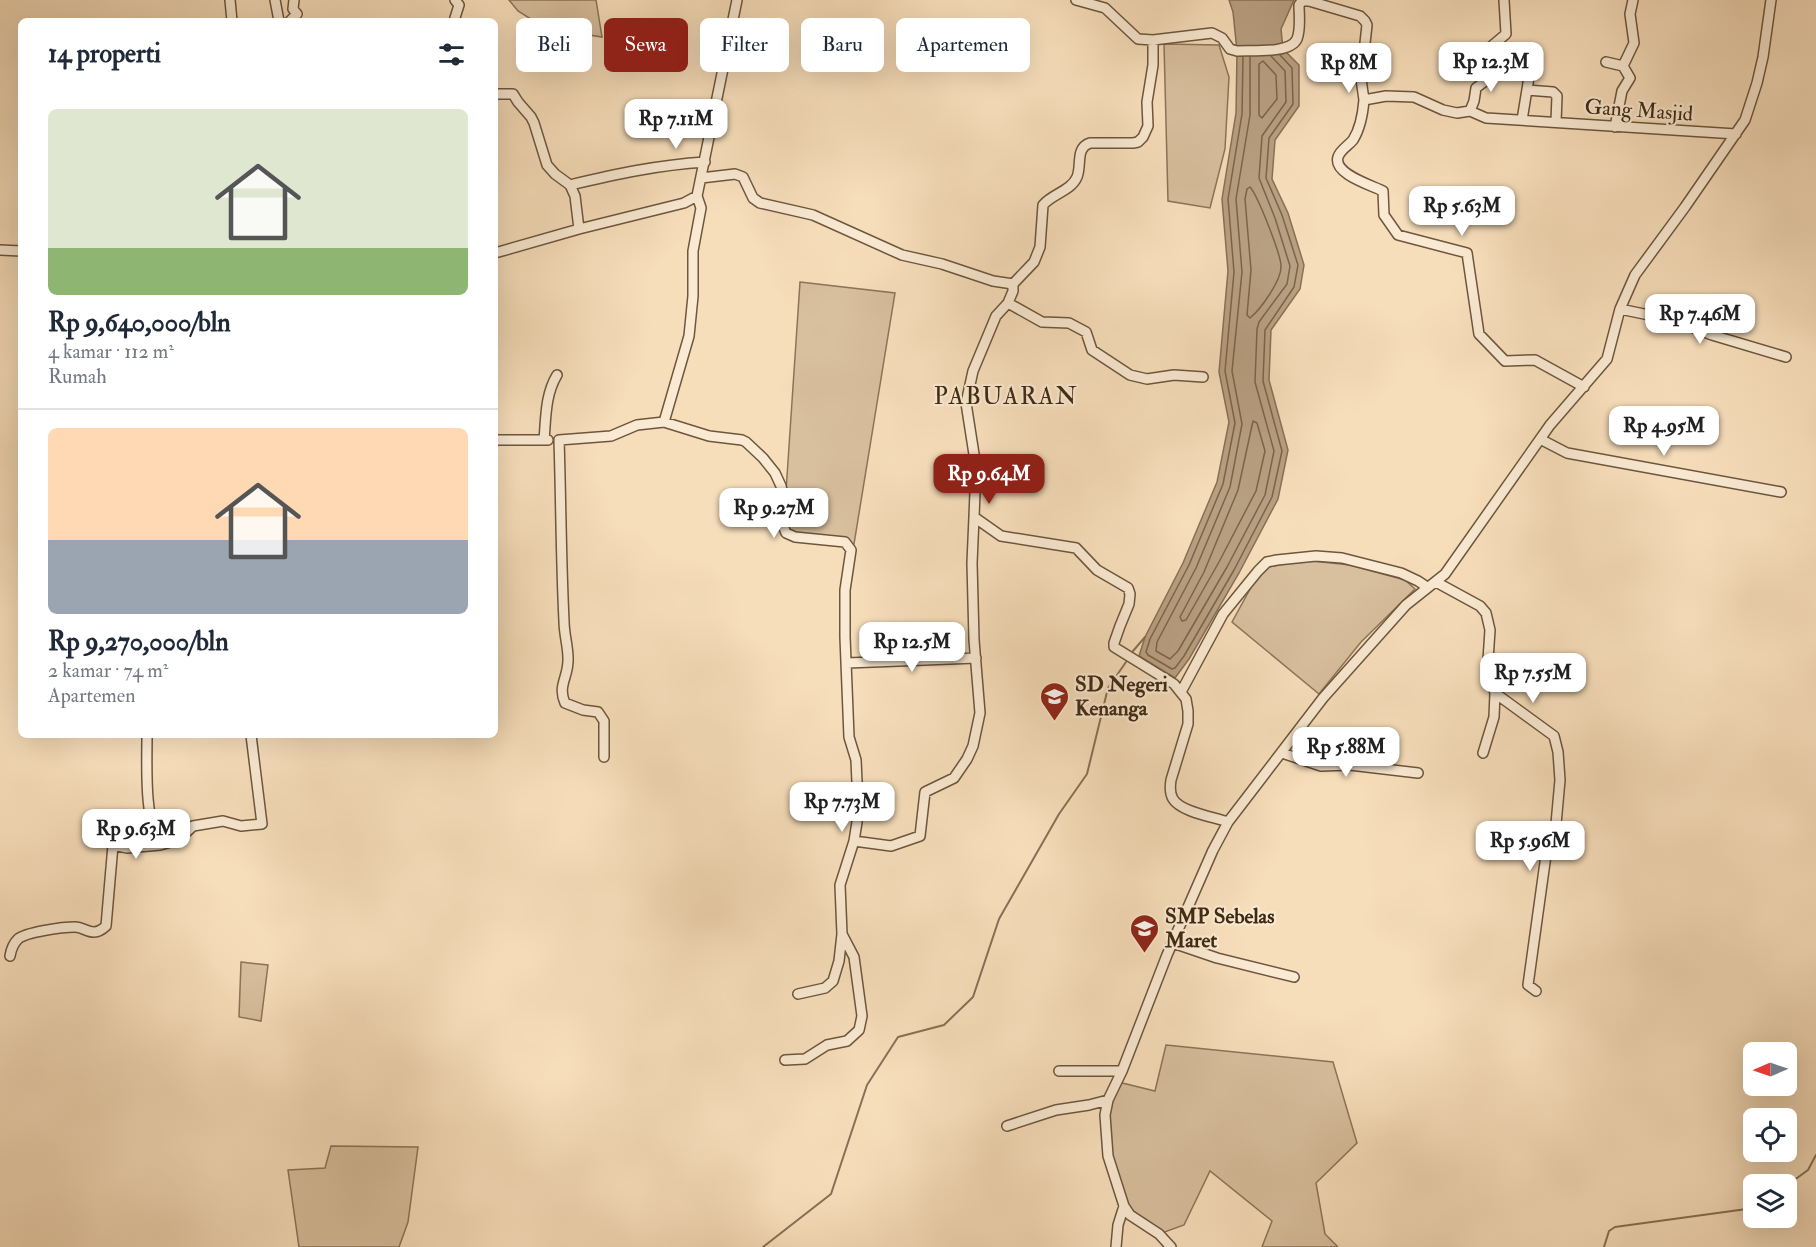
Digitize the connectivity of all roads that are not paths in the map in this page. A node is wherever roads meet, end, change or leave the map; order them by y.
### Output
1 (230, 0) edge
2 (275, 0) edge
3 (294, 0) edge
4 (455, 0) edge
5 (737, 0) edge
6 (1076, 0) edge
7 (1504, 0) edge
8 (1633, 0) edge
9 (1771, 0) edge
10 (232, 18) edge
11 (278, 18) edge
12 (293, 18) edge
13 (455, 18) edge
14 (1153, 40) junction
15 (1533, 53) dead end
16 (1606, 62) dead end
17 (1623, 66) junction
18 (1527, 90) junction
19 (498, 94) edge
20 (1364, 99) junction
21 (1470, 111) junction
22 (1522, 120) junction
23 (1556, 122) junction
24 (1614, 127) junction
25 (1736, 134) junction
26 (705, 162) junction
27 (701, 178) junction
28 (570, 185) junction
29 (697, 196) junction
30 (579, 229) junction
31 (0, 250) edge
32 (18, 251) edge
33 (498, 252) edge
34 (1013, 284) junction
35 (1008, 303) junction
36 (1620, 309) junction
37 (1786, 357) dead end
38 (557, 375) dead end
39 (1203, 377) dead end
40 (1584, 387) junction
41 (664, 422) junction
42 (1540, 439) junction
43 (498, 440) edge
44 (544, 440) junction
45 (559, 440) junction
46 (1781, 492) dead end
47 (974, 517) junction
48 (1436, 582) junction
49 (1427, 587) junction
50 (976, 658) junction
51 (847, 663) junction
52 (1181, 692) junction
53 (1495, 693) junction
54 (147, 738) edge
55 (251, 738) edge
56 (1282, 753) junction
57 (1483, 753) dead end
58 (604, 757) dead end
59 (1418, 773) dead end
60 (1228, 822) junction
61 (854, 841) junction
62 (160, 845) junction
63 (842, 934) junction
64 (1173, 943) junction
65 (10, 956) dead end
66 (1294, 977) dead end
67 (1536, 991) dead end
68 (798, 994) dead end
69 (785, 1060) dead end
70 (1059, 1071) dead end
71 (1122, 1071) junction
72 (1108, 1100) junction
73 (1007, 1126) dead end
74 (1124, 1206) junction
75 (1116, 1247) edge
76 (1171, 1247) edge

1 - 10 street
2 - 11 street
3 - 12 street
4 - 13 street
5 - 26 street
6 - 14 street
7 - 21 street
8 - 17 street
9 - 25 street
14 - 20 street
14 - 34 street
15 - 18 street
16 - 17 street
17 - 24 street
18 - 22 street
18 - 23 street
19 - 28 street
20 - 21 street, Gang Masjid
20 - 40 street
21 - 22 street, Gang Masjid
22 - 23 street, Gang Masjid
23 - 24 street, Gang Masjid
24 - 25 street, Gang Masjid
25 - 36 street
26 - 27 street
26 - 28 street
27 - 29 street
27 - 34 street
28 - 30 street
29 - 30 street
29 - 41 street
30 - 33 street
31 - 32 street
34 - 35 street
35 - 39 street
35 - 47 street
36 - 37 street
36 - 40 street
38 - 44 street
40 - 42 street
41 - 45 street
41 - 51 street
42 - 46 street
42 - 48 street
43 - 44 street
44 - 45 street
45 - 58 street
47 - 50 street
47 - 52 street
48 - 49 street
48 - 53 street
49 - 52 street
49 - 56 street
50 - 51 street
50 - 61 street
51 - 61 street
52 - 60 street
53 - 57 street
53 - 67 street
54 - 62 street
55 - 62 street
56 - 59 street
56 - 60 street
60 - 64 street
61 - 63 street
62 - 65 street
63 - 68 street
63 - 69 street
64 - 66 street
64 - 71 street
70 - 71 street
71 - 72 street
72 - 73 street
72 - 74 street
74 - 75 street
74 - 76 street

